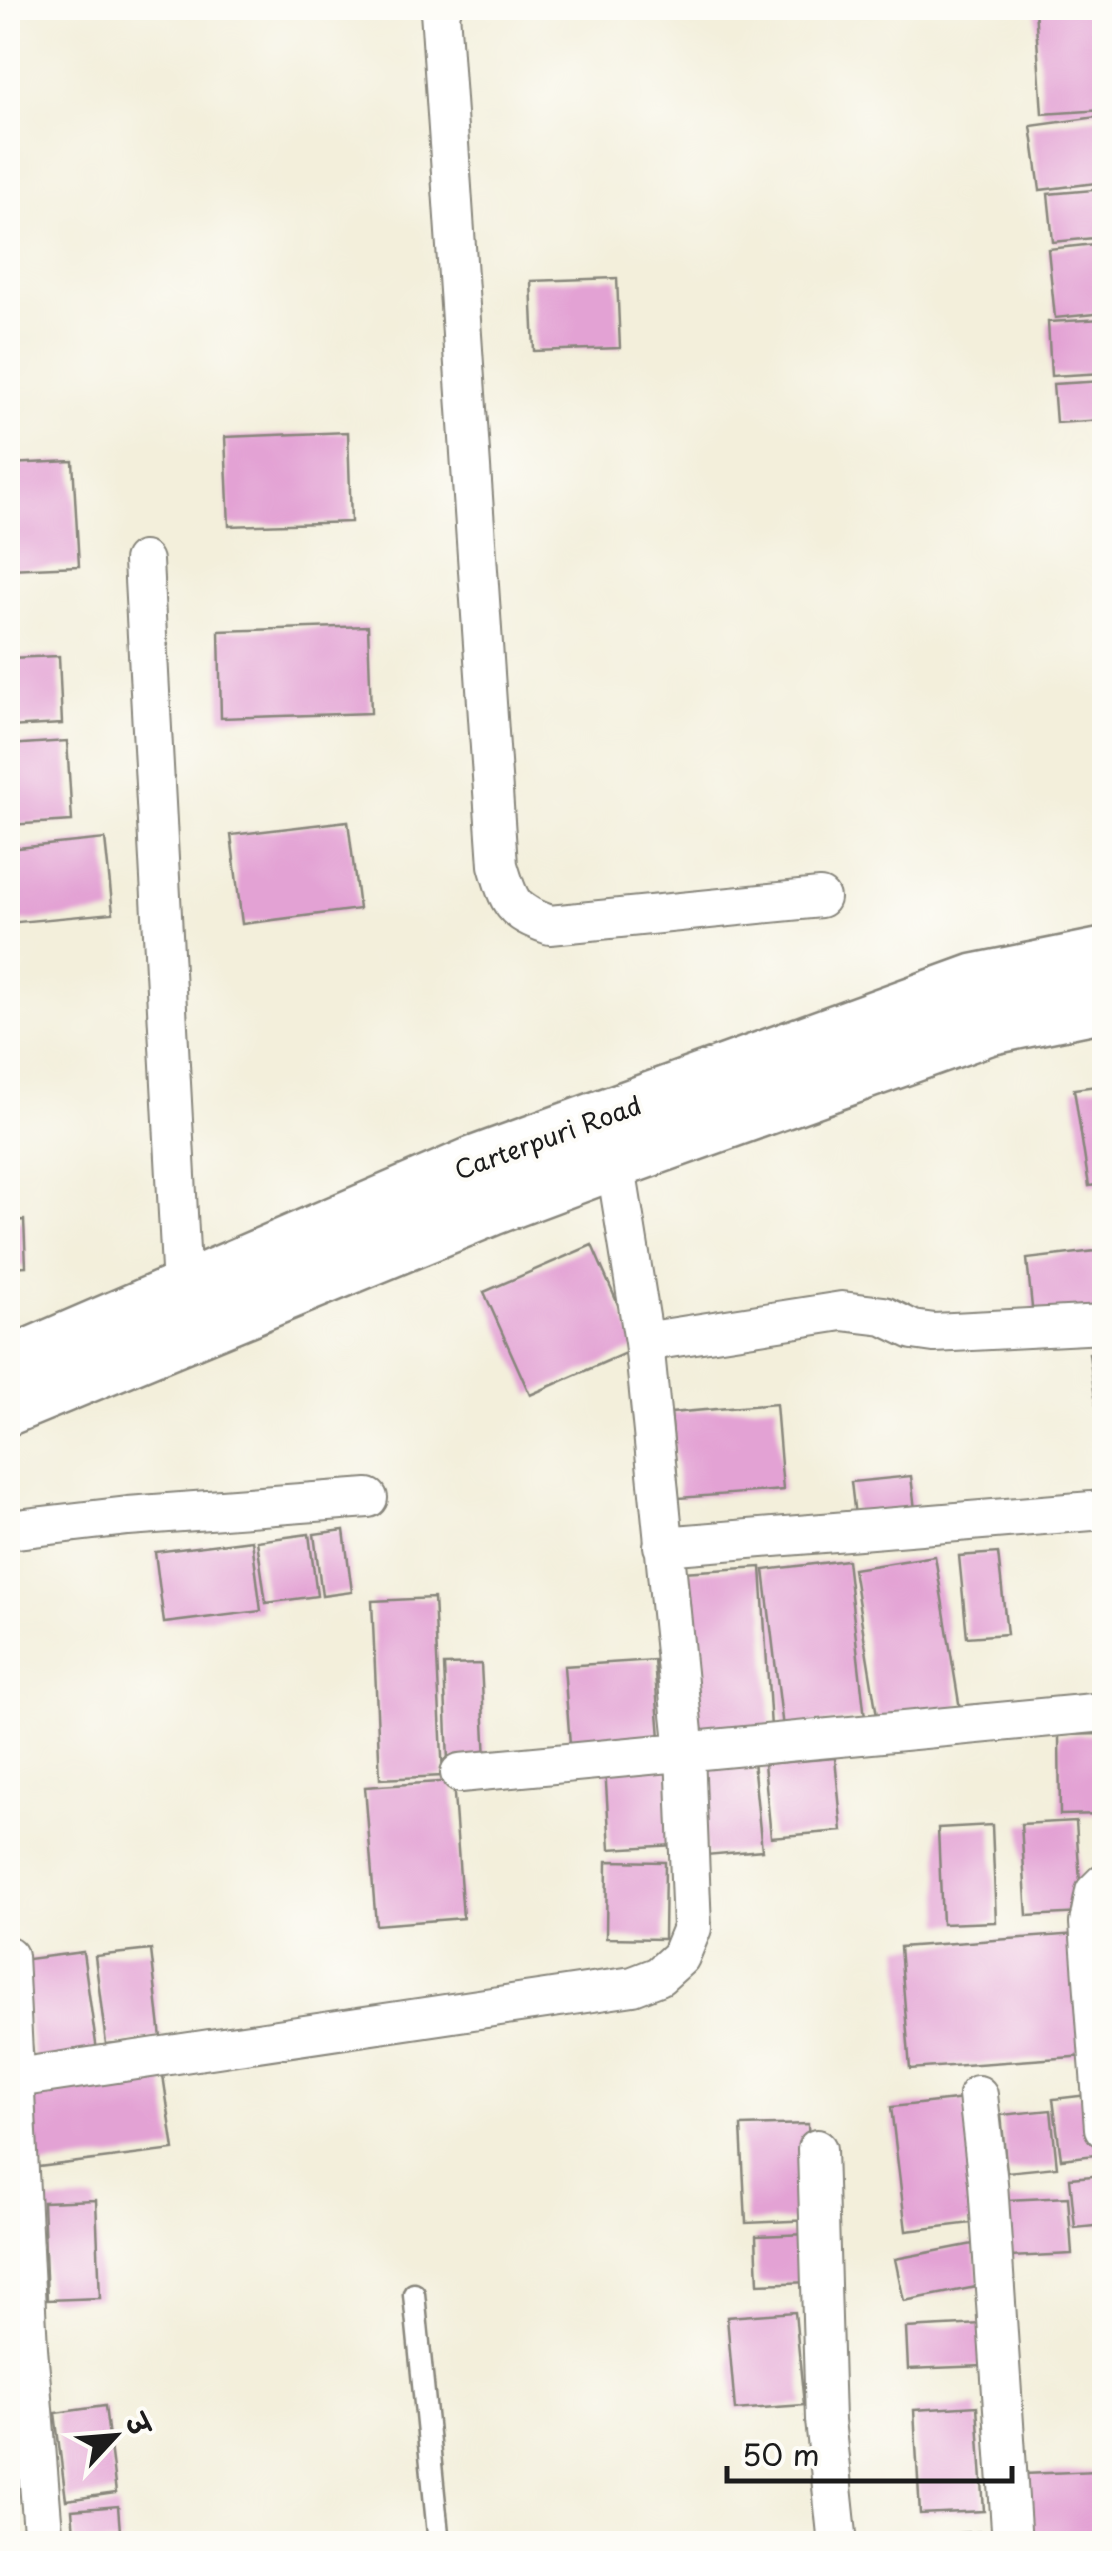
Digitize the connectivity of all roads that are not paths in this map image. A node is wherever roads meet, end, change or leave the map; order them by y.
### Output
1 (442, 8) edge
2 (143, 561) dead end
3 (820, 898) dead end
4 (1104, 956) edge
5 (1104, 1003) edge
6 (619, 1136) junction
7 (191, 1309) junction
8 (1104, 1324) edge
9 (644, 1342) junction
10 (8, 1366) edge
11 (8, 1407) edge
12 (368, 1498) dead end
13 (1104, 1510) edge
14 (8, 1530) edge
15 (664, 1546) junction
16 (1104, 1712) edge
17 (684, 1752) junction
18 (460, 1773) dead end
19 (1104, 1883) edge
20 (8, 1956) edge
21 (16, 2078) junction
22 (978, 2095) dead end
23 (1104, 2128) edge
24 (817, 2150) dead end
25 (15, 2228) edge
26 (414, 2294) dead end
27 (18, 2349) edge
28 (22, 2480) edge
29 (44, 2544) edge
30 (439, 2544) edge
31 (838, 2544) edge
32 (1012, 2544) edge

1 - 3 street
2 - 7 street
4 - 6 main road, Carterpuri Road
5 - 6 main road, Carterpuri Road
6 - 7 main road, Carterpuri Road
6 - 9 street
7 - 10 main road, Carterpuri Road
7 - 11 main road, Carterpuri Road
8 - 9 street
9 - 15 street
12 - 14 street
13 - 15 street
15 - 17 street
16 - 17 street
17 - 18 street
17 - 21 street
19 - 23 street
20 - 21 street
21 - 25 street
22 - 32 street
24 - 31 street
25 - 27 street
26 - 30 lane
27 - 28 street
28 - 29 street

